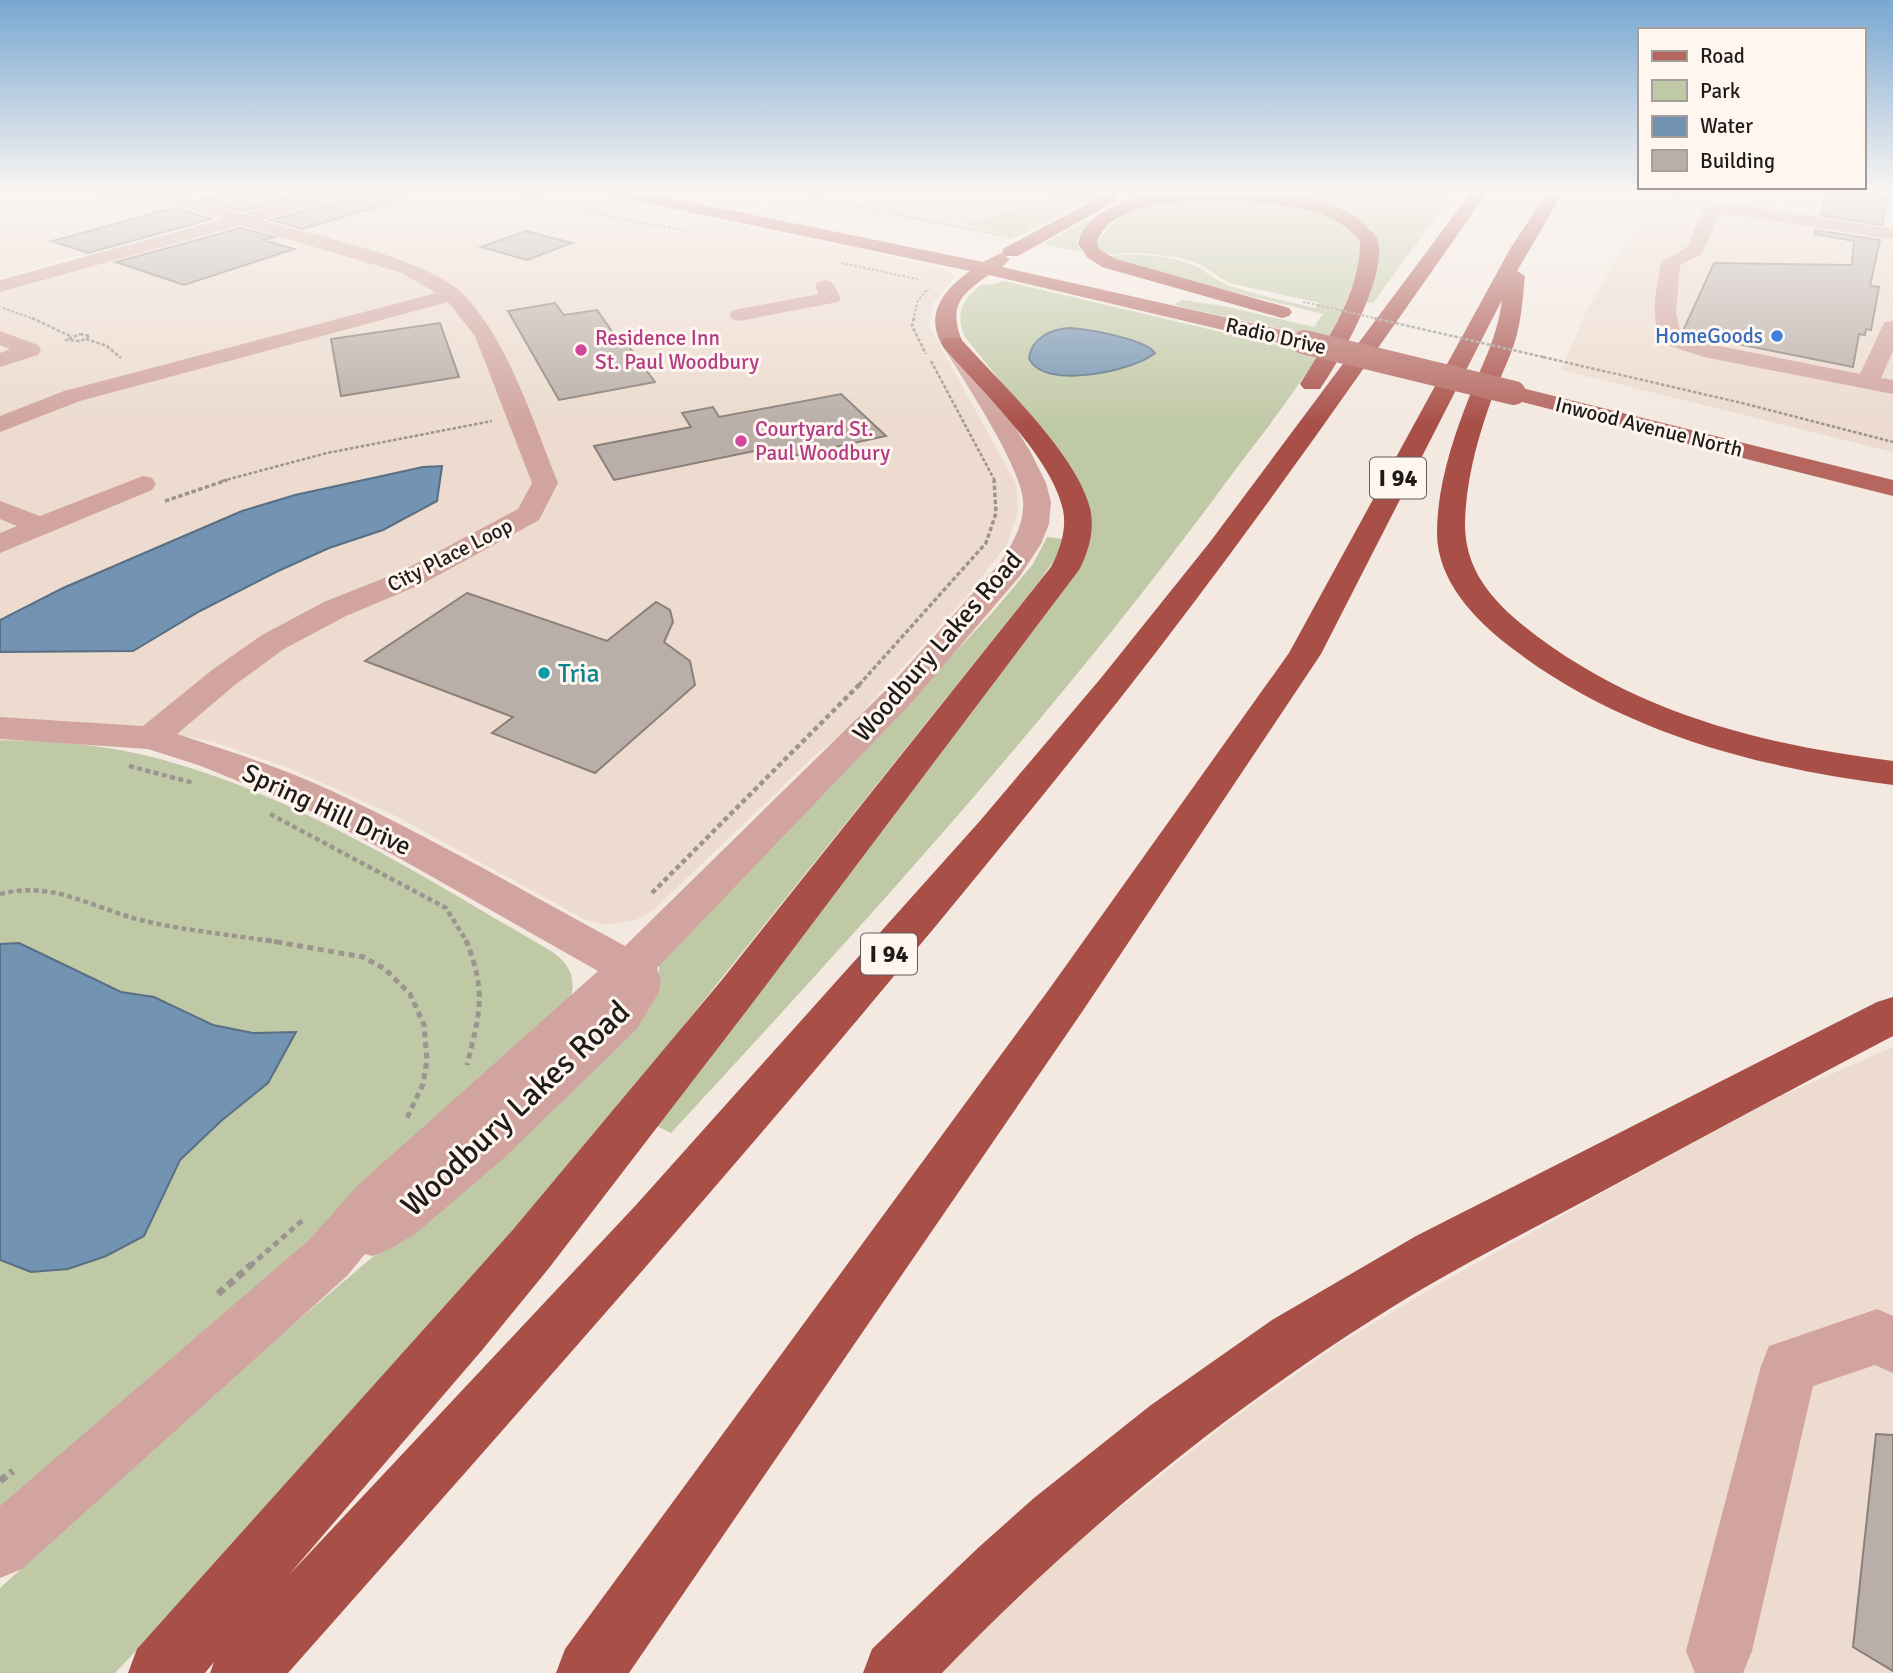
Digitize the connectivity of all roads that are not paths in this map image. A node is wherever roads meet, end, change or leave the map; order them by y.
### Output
1 (41, 269) edge
2 (409, 269) edge
3 (987, 269) joint
4 (1089, 269) edge
5 (1130, 269) edge
6 (1366, 269) edge
7 (1423, 269) edge
8 (1508, 269) edge
9 (1516, 269) edge
10 (1670, 269) edge
11 (8, 278) edge
12 (818, 279) dead end
13 (453, 295) junction
14 (1282, 312) junction
15 (739, 316) dead end
16 (1893, 327) edge
17 (0, 337) edge
18 (1392, 339) dead end
19 (1672, 339) junction
20 (952, 343) junction
21 (1443, 351) dead end
22 (0, 360) edge
23 (1405, 367) joint
24 (1522, 369) dead end
25 (1868, 382) junction
26 (1893, 387) edge
27 (1893, 397) edge
28 (0, 425) edge
29 (1893, 488) edge
30 (153, 493) road end
31 (0, 509) edge
32 (40, 526) junction
33 (0, 544) edge
34 (1220, 548) junction
35 (0, 728) edge
36 (152, 738) junction
37 (1893, 773) edge
38 (630, 967) junction
39 (1893, 1015) edge
40 (1893, 1345) edge
41 (0, 1547) edge
42 (1719, 1651) dead end
43 (161, 1673) edge
44 (243, 1673) edge
45 (589, 1673) edge
46 (896, 1673) edge

1 - 11 street
2 - 13 street, City Place Loop
3 - 20 main road, Woodbury Lakes Road
3 - 23 main road, Radio Drive, bridge
4 - 14 main road, Radio Drive
5 - 14 highway
6 - 34 highway
7 - 34 highway, I 94
8 - 45 highway, I 94
9 - 37 highway
10 - 19 street
12 - 15 street
13 - 28 street
13 - 36 street, City Place Loop
14 - 18 main road, Radio Drive
16 - 25 street
17 - 22 street
19 - 25 street
19 - 27 street
20 - 38 street, Woodbury Lakes Road
20 - 43 highway
21 - 24 main road
23 - 29 main road, Inwood Avenue North, bridge
25 - 26 street
30 - 32 street
31 - 32 street
32 - 33 street
34 - 44 highway, I 94
35 - 36 street, Spring Hill Drive
36 - 38 street, Spring Hill Drive
38 - 41 street, Woodbury Lakes Road
39 - 46 highway
40 - 42 street

